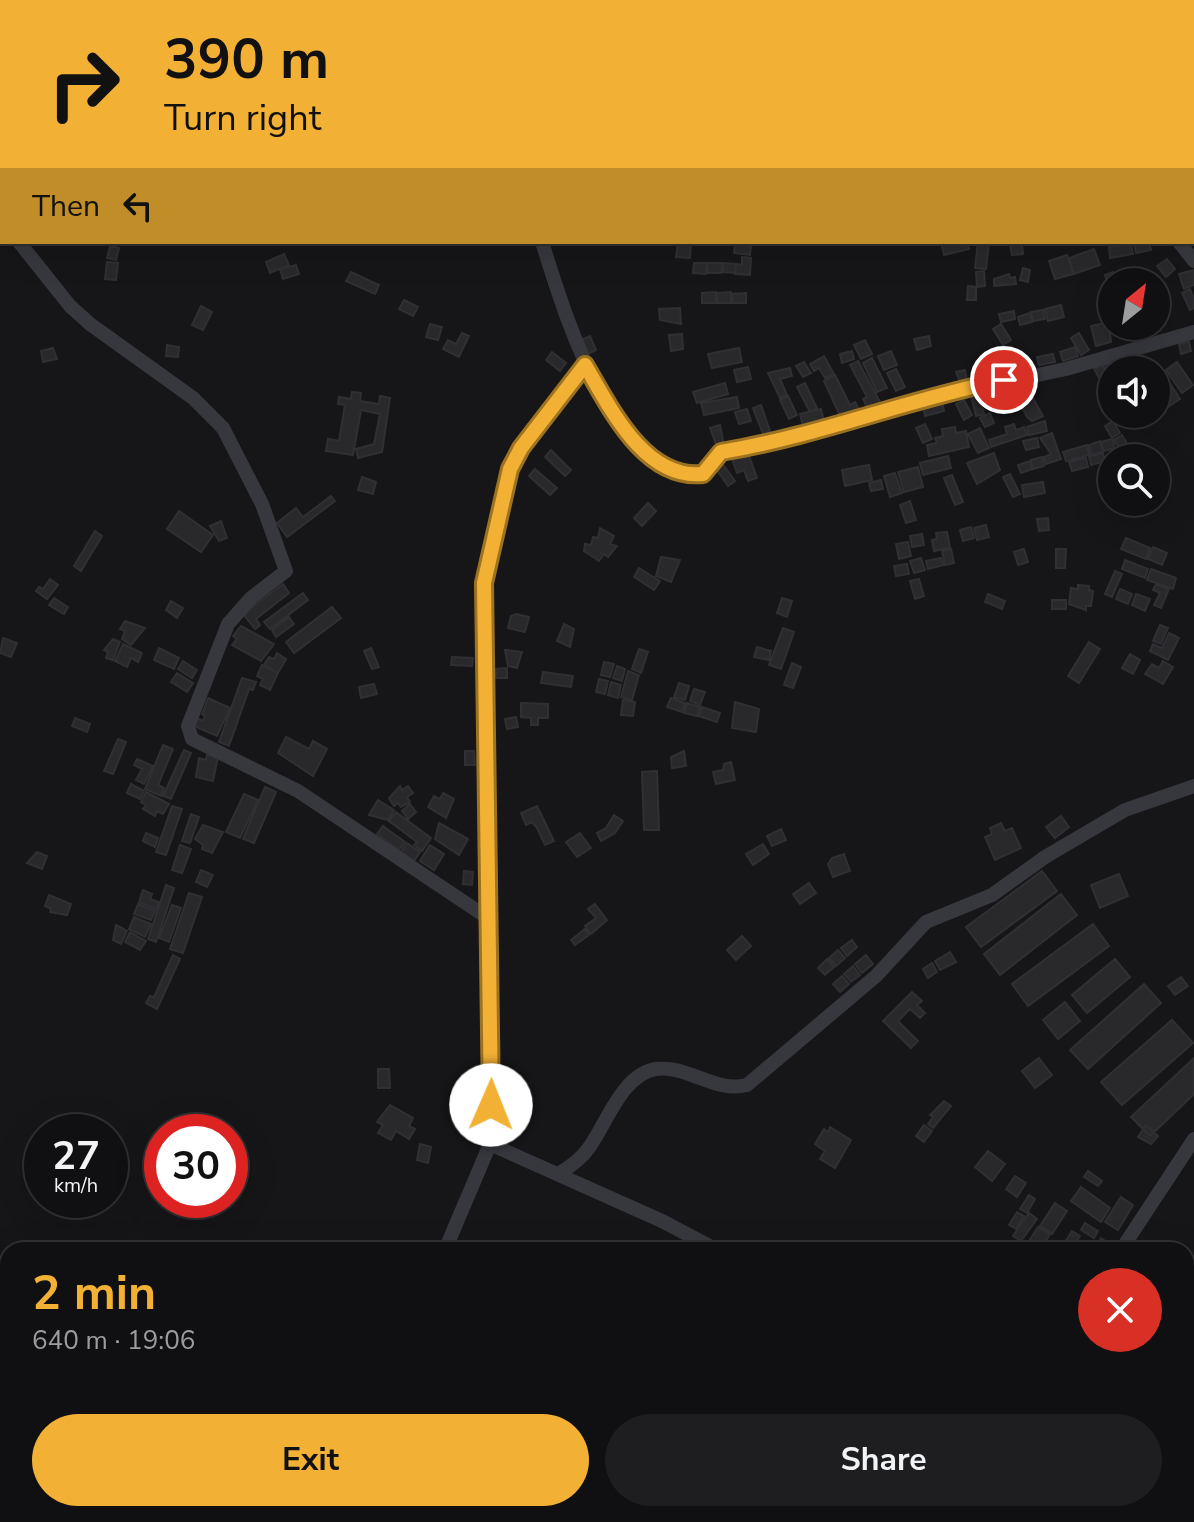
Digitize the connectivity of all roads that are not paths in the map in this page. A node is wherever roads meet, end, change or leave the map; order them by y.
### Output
1 (21, 244) edge
2 (543, 244) edge
3 (1181, 244) edge
4 (1194, 261) edge
5 (1194, 332) edge
6 (585, 365) junction
7 (1194, 786) edge
8 (488, 918) junction
9 (1194, 1139) edge
10 (490, 1144) junction
11 (560, 1173) junction
12 (448, 1242) edge
13 (701, 1242) edge
14 (1126, 1242) edge

1 - 8 street
2 - 6 street
3 - 4 street
5 - 6 street
6 - 8 street
7 - 11 street
8 - 10 street
9 - 14 street
10 - 11 street
10 - 12 street
11 - 13 street

